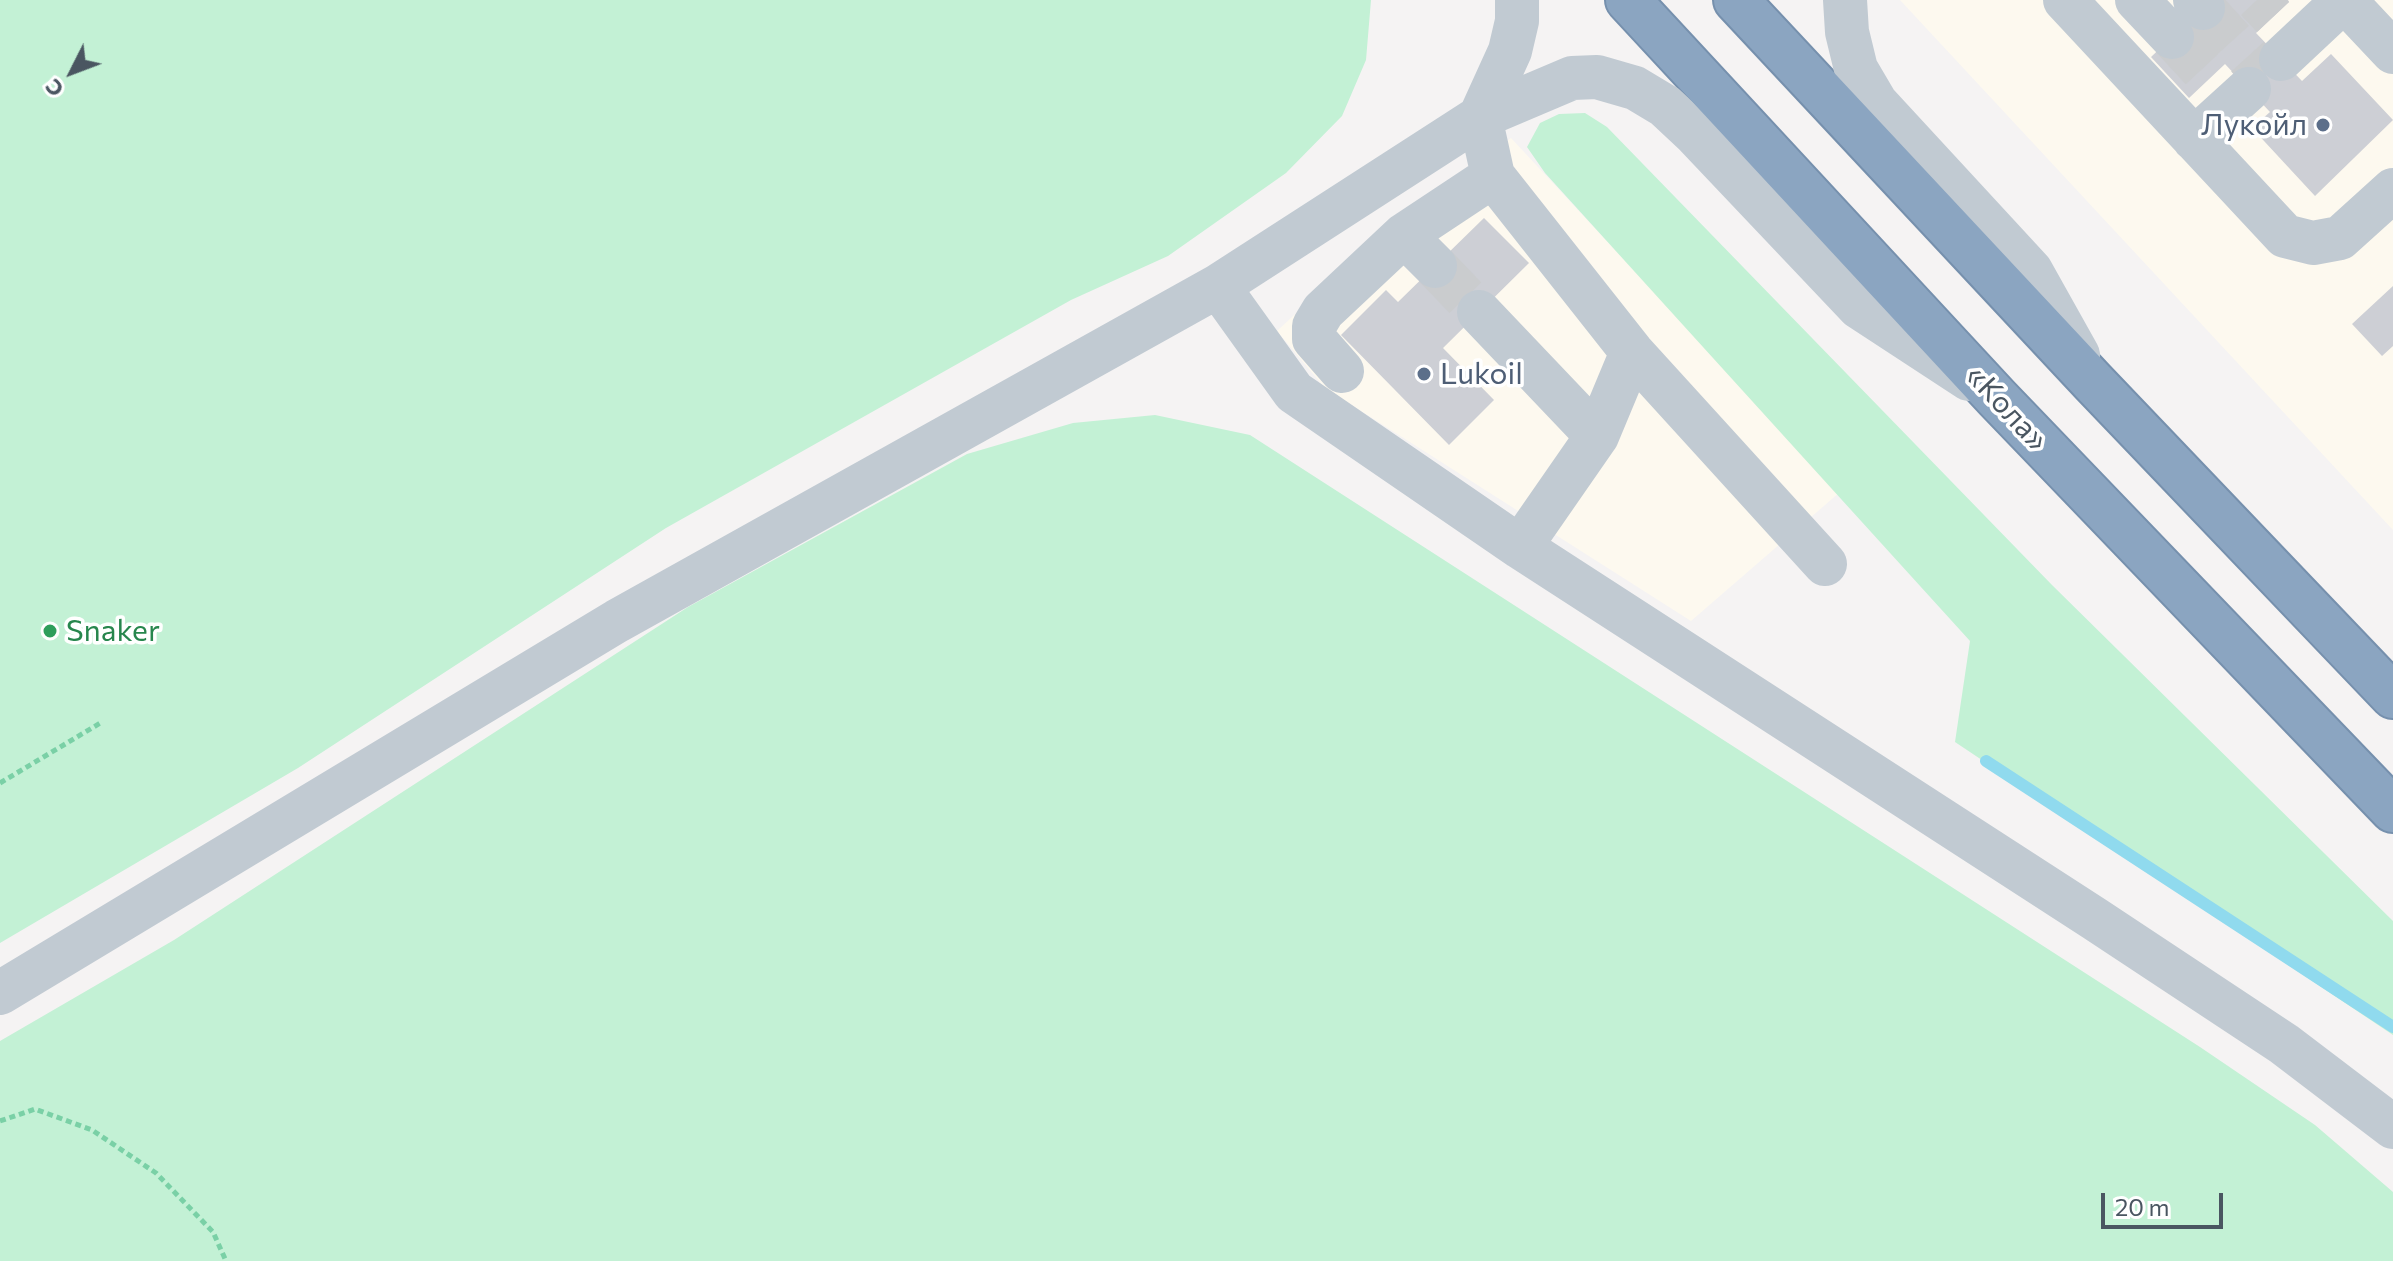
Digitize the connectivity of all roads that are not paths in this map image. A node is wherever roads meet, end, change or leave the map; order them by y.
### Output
1 (1517, 0) edge
2 (1628, 0) edge
3 (1736, 0) edge
4 (1845, 0) edge
5 (2137, 0) edge
6 (2344, 0) edge
7 (2075, 3) edge
8 (2190, 15) tunnel mouth
9 (2284, 40) dead end
10 (2393, 52) edge
11 (2230, 90) dead end
12 (1480, 117) junction
13 (2194, 139) junction
14 (1493, 176) junction
15 (2393, 190) edge
16 (1404, 235) junction
17 (1435, 266) tunnel mouth
18 (1218, 286) junction
19 (1479, 312) tunnel mouth
20 (1632, 352) junction
21 (1342, 371) dead end
22 (2093, 382) junction
23 (1997, 398) junction
24 (1597, 436) junction
25 (1520, 547) junction
26 (1825, 564) dead end
27 (2393, 696) edge
28 (2393, 810) edge
29 (0, 993) edge
30 (2393, 1127) edge

1 - 12 street
2 - 23 highway, «Кола»
3 - 22 highway
4 - 22 street
5 - 8 street
6 - 9 street
6 - 10 street
7 - 13 street
11 - 13 street
12 - 14 street
12 - 18 street
12 - 23 street
13 - 15 street
14 - 16 street
14 - 20 street
16 - 17 street
16 - 21 street
18 - 25 street
18 - 29 street
19 - 24 street
20 - 24 street
20 - 26 street
22 - 27 highway
23 - 28 highway, «Кола»
24 - 25 street
25 - 30 street

